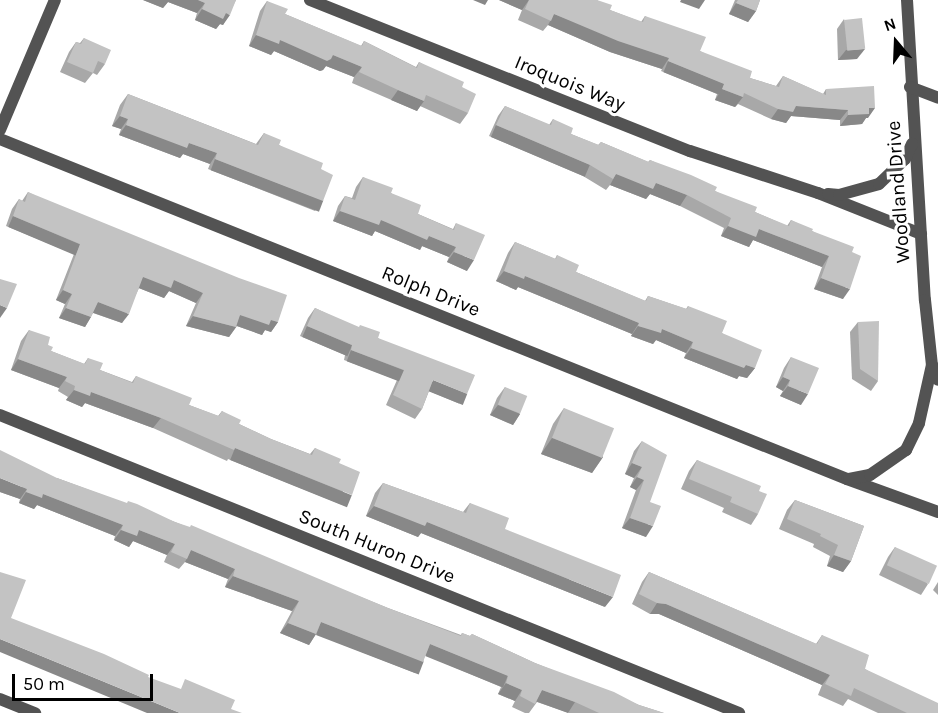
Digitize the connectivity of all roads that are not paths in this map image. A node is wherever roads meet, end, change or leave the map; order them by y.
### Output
1 (54, 0) edge
2 (310, 0) edge
3 (907, 0) edge
4 (910, 87) junction
5 (938, 98) edge
6 (0, 130) edge
7 (0, 139) edge
8 (913, 141) junction
9 (818, 194) junction
10 (921, 234) junction
11 (932, 365) junction
12 (938, 380) edge
13 (0, 415) edge
14 (848, 479) junction
15 (938, 512) edge
16 (0, 699) edge
17 (35, 713) edge
18 (740, 713) edge

1 - 6 street
2 - 9 street, Iroquois Way
3 - 4 street, Woodland Drive
4 - 5 street
4 - 8 street, Woodland Drive
7 - 14 street, Rolph Drive
8 - 9 street, Iroquois Way
8 - 10 street, Woodland Drive
9 - 10 street, Iroquois Way
10 - 11 street, Woodland Drive
11 - 12 street, Woodland Drive
11 - 14 street
13 - 18 street, South Huron Drive
14 - 15 street, Rolph Drive
16 - 17 street

